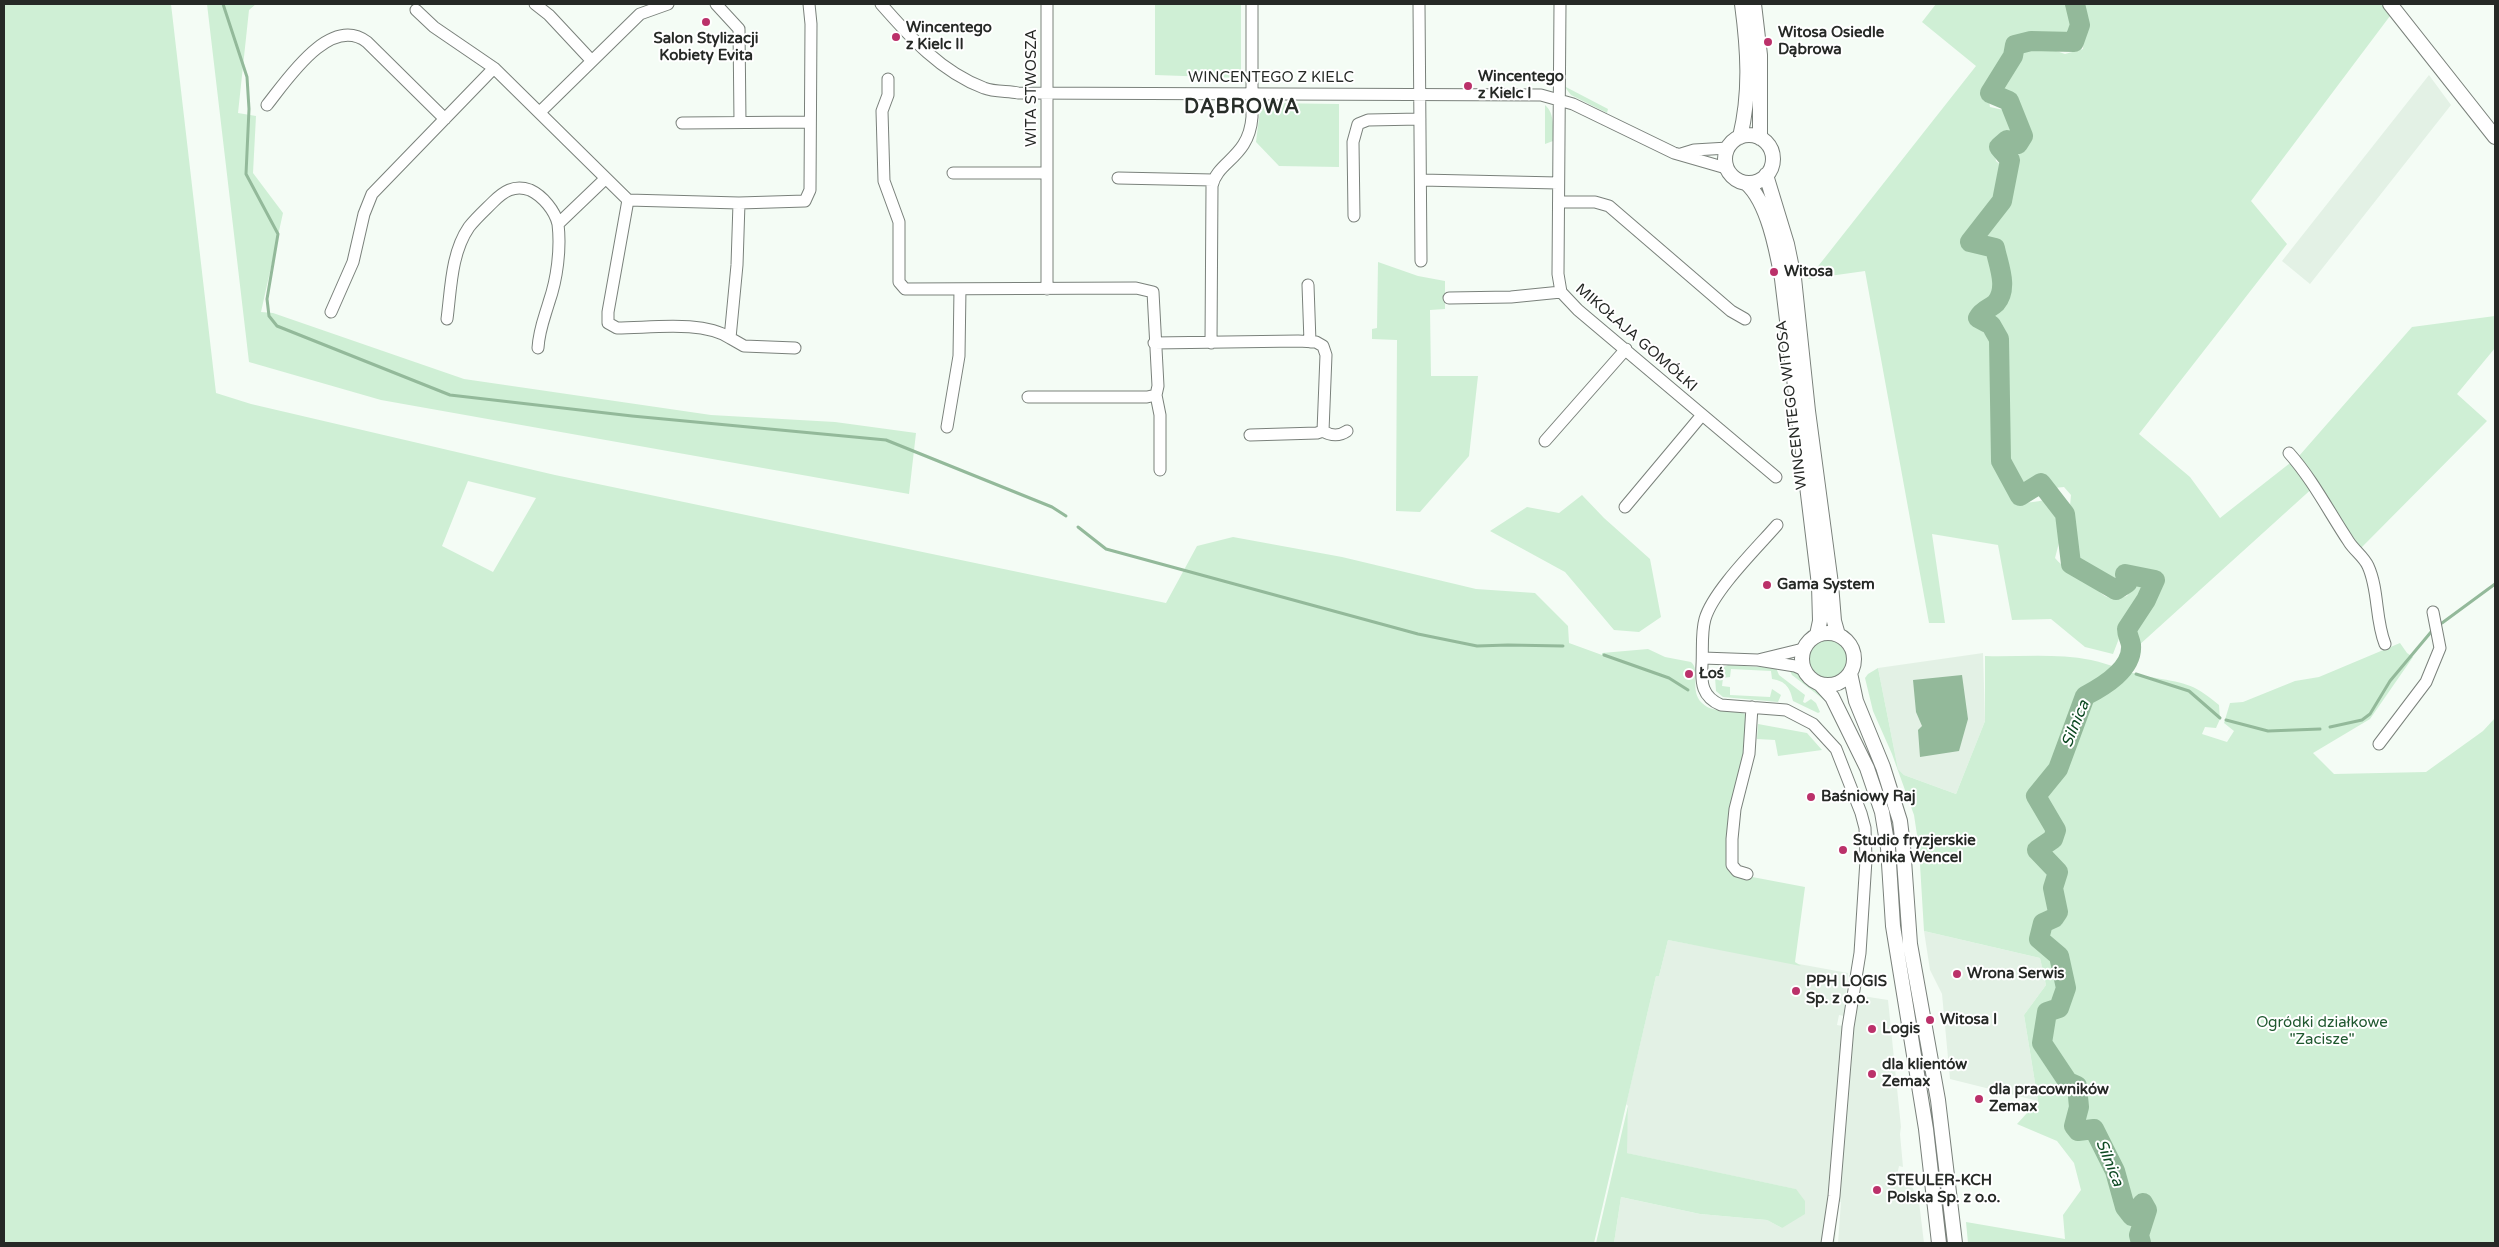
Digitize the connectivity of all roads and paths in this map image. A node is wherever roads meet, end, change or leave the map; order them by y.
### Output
1 (535, 4) edge
2 (668, 4) edge
3 (716, 4) edge
4 (808, 4) edge
5 (881, 4) edge
6 (1047, 4) edge
7 (1252, 4) edge
8 (1419, 4) edge
9 (1560, 4) edge
10 (1742, 4) edge
11 (1754, 4) edge
12 (2390, 4) edge
13 (416, 10) dead end
14 (591, 60) junction
15 (494, 68) junction
16 (888, 80) dead end
17 (1046, 92) junction
18 (1252, 93) junction
19 (1420, 94) junction
20 (1559, 99) junction
21 (267, 105) dead end
22 (540, 112) junction
23 (445, 119) junction
24 (1420, 119) junction
25 (740, 122) junction
26 (810, 122) junction
27 (682, 123) dead end
28 (1740, 137) junction
29 (2495, 137) edge
30 (1760, 138) junction
31 (1728, 148) junction
32 (1681, 154) junction
33 (1726, 168) junction
34 (954, 173) dead end
35 (1046, 173) junction
36 (1766, 175) junction
37 (1118, 178) dead end
38 (604, 179) junction
39 (1213, 180) junction
40 (1421, 180) junction
41 (1558, 183) junction
42 (1746, 183) junction
43 (628, 200) junction
44 (1559, 202) junction
45 (739, 203) junction
46 (1354, 216) dead end
47 (558, 224) junction
48 (1420, 261) dead end
49 (1308, 285) dead end
50 (960, 289) junction
51 (1047, 289) junction
52 (1561, 292) junction
53 (1449, 298) dead end
54 (331, 312) dead end
55 (447, 319) dead end
56 (1745, 319) dead end
57 (730, 338) junction
58 (1310, 342) junction
59 (1154, 343) junction
60 (1211, 343) junction
61 (538, 348) dead end
62 (796, 348) dead end
63 (1626, 349) junction
64 (1156, 395) junction
65 (1028, 397) dead end
66 (1702, 415) junction
67 (947, 427) dead end
68 (1323, 431) junction
69 (1347, 431) dead end
70 (1250, 434) dead end
71 (1545, 441) dead end
72 (2289, 453) dead end
73 (1160, 470) dead end
74 (1776, 476) dead end
75 (1624, 507) dead end
76 (1777, 525) dead end
77 (2433, 612) dead end
78 (1817, 635) junction
79 (1838, 635) junction
80 (2385, 644) dead end
81 (1803, 649) junction
82 (1703, 658) junction
83 (1758, 660) junction
84 (1804, 670) junction
85 (1850, 673) junction
86 (1822, 685) junction
87 (1752, 707) junction
88 (2379, 744) dead end
89 (1747, 874) dead end
90 (1827, 1243) edge
91 (1939, 1243) edge
92 (1955, 1243) edge

1 - 14 street
2 - 14 street
3 - 25 street
4 - 26 street
5 - 17 street, WINCENTEGO Z KIELC
6 - 17 street, WITA STWOSZA
7 - 18 street
8 - 19 street
9 - 20 street, MIKOŁAJA GOMÓŁKI
10 - 28 main road
11 - 30 main road
12 - 29 main road
13 - 15 street
14 - 22 street
15 - 22 street
15 - 23 street
16 - 50 street
17 - 18 street, WINCENTEGO Z KIELC
17 - 35 street, WITA STWOSZA
18 - 19 street, WINCENTEGO Z KIELC
18 - 39 street
19 - 20 street, WINCENTEGO Z KIELC
19 - 24 street
20 - 32 street, WINCENTEGO Z KIELC
20 - 41 street, MIKOŁAJA GOMÓŁKI
21 - 23 street
22 - 38 street
23 - 54 street
24 - 40 street
24 - 46 street
25 - 26 street
25 - 27 street
26 - 45 street
28 - 30 main road
28 - 31 main road
30 - 36 main road
31 - 32 street
31 - 33 main road
32 - 33 street, WINCENTEGO Z KIELC
33 - 42 main road
34 - 35 street
35 - 51 street, WITA STWOSZA
36 - 42 main road
36 - 79 main road, WINCENTEGO WITOSA
37 - 39 street
38 - 43 street
38 - 47 street
39 - 60 street
40 - 41 street
40 - 48 street
41 - 44 street, MIKOŁAJA GOMÓŁKI
42 - 78 main road, WINCENTEGO WITOSA
43 - 45 street
43 - 57 street
44 - 52 street, MIKOŁAJA GOMÓŁKI
44 - 56 street
45 - 57 street
47 - 55 street
47 - 61 street
49 - 58 street
50 - 51 street
50 - 67 street
51 - 59 street
52 - 53 street
52 - 63 street, MIKOŁAJA GOMÓŁKI
57 - 62 street
58 - 60 street
58 - 68 street
59 - 60 street
59 - 64 street
63 - 66 street, MIKOŁAJA GOMÓŁKI
63 - 71 street
64 - 65 street
64 - 73 street
66 - 74 street, MIKOŁAJA GOMÓŁKI
66 - 75 street
68 - 69 street
68 - 70 street
72 - 80 street
76 - 82 street
77 - 88 street
78 - 79 main road
78 - 81 main road
79 - 85 main road
81 - 83 street
81 - 84 main road
82 - 83 street
82 - 87 street
83 - 84 street
84 - 86 main road
85 - 86 main road
85 - 92 main road
86 - 91 main road
87 - 89 street
87 - 90 street

